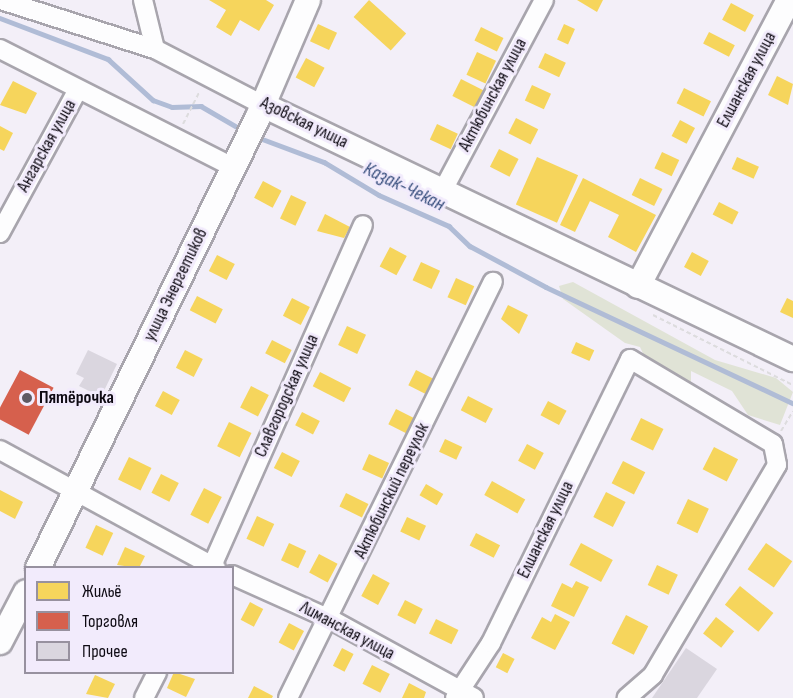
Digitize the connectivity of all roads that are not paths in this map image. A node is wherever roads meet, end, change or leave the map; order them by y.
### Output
1 (2, 0) edge
2 (143, 0) edge
3 (308, 0) edge
4 (544, 0) edge
5 (789, 0) edge
6 (0, 49) edge
7 (155, 49) junction
8 (77, 92) junction
9 (260, 112) junction
10 (236, 160) junction
11 (443, 190) junction
12 (363, 225) dead end
13 (0, 233) edge
14 (493, 282) dead end
15 (638, 286) junction
16 (793, 359) edge
17 (0, 450) edge
18 (76, 494) junction
19 (39, 566) edge
20 (211, 566) edge
21 (213, 566) edge
22 (234, 576) edge
23 (24, 596) edge
24 (330, 619) junction
25 (0, 642) edge
26 (156, 674) edge
27 (462, 696) edge
28 (144, 698) edge
29 (288, 698) edge
30 (627, 698) edge

1 - 7 street, Азовская улица
2 - 7 street
3 - 9 main road, улица Энергетиков
4 - 11 street, Актюбинская улица
5 - 15 main road, Елшанская улица
6 - 8 street
7 - 9 street, Азовская улица
8 - 10 street
8 - 13 street, Ангарская улица
9 - 10 main road, улица Энергетиков
9 - 11 main road, Азовская улица
10 - 18 main road, улица Энергетиков
11 - 15 main road, Азовская улица
12 - 21 street, Славгородская улица
14 - 24 street, Актюбинский переулок
15 - 16 main road, Азовская улица
17 - 18 street
18 - 19 main road, улица Энергетиков
18 - 20 street
22 - 24 street, Лиманская улица
23 - 25 main road
24 - 27 street, Лиманская улица
24 - 29 street, Актюбинский переулок
26 - 28 street
27 - 30 street, Елшанская улица

